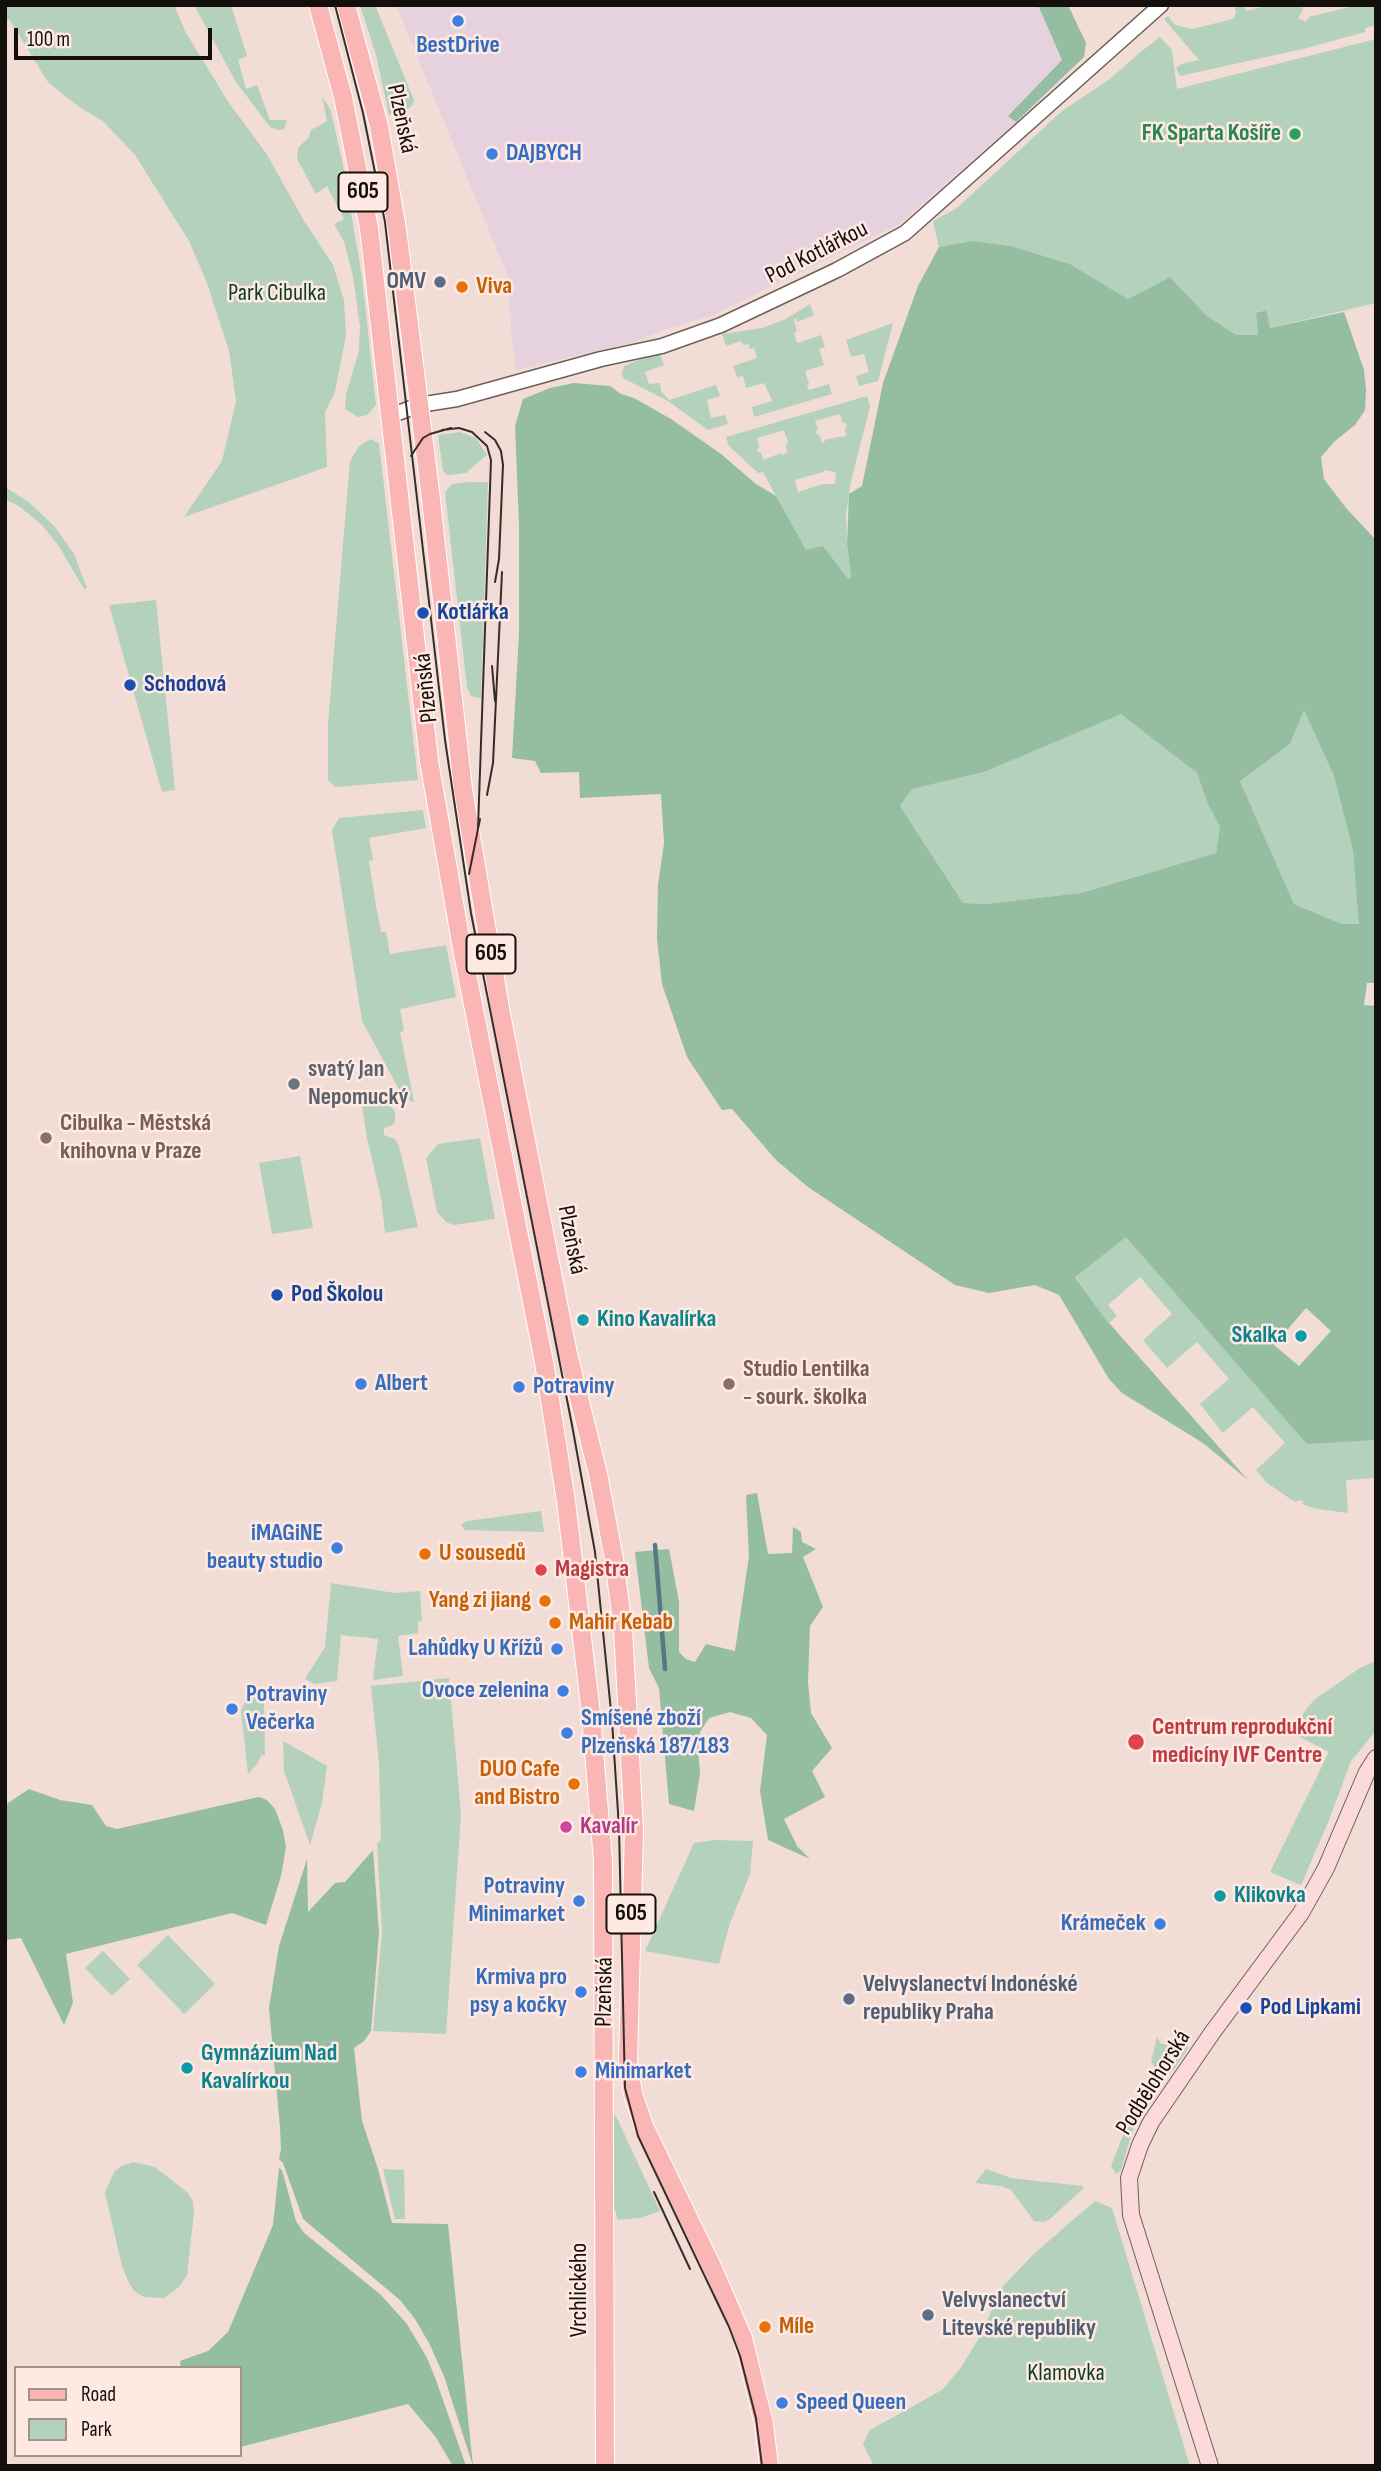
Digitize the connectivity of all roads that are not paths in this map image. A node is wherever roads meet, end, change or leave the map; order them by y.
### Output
1 (318, 5) edge
2 (346, 5) edge
3 (1161, 5) edge
4 (419, 405) junction
5 (390, 416) junction
6 (1376, 1758) edge
7 (604, 2114) joint
8 (605, 2466) edge
9 (769, 2466) edge
10 (1210, 2466) edge

1 - 5 main road, Plzeňská / 605
2 - 4 main road, Plzeňská / 605
3 - 4 street, Pod Kotlářkou
4 - 5 street, Pod Kotlářkou
4 - 9 main road, Plzeňská / 605
5 - 7 main road, Plzeňská / 605
6 - 10 main road, Podbělohorská
7 - 8 main road, Vrchlického / 605

